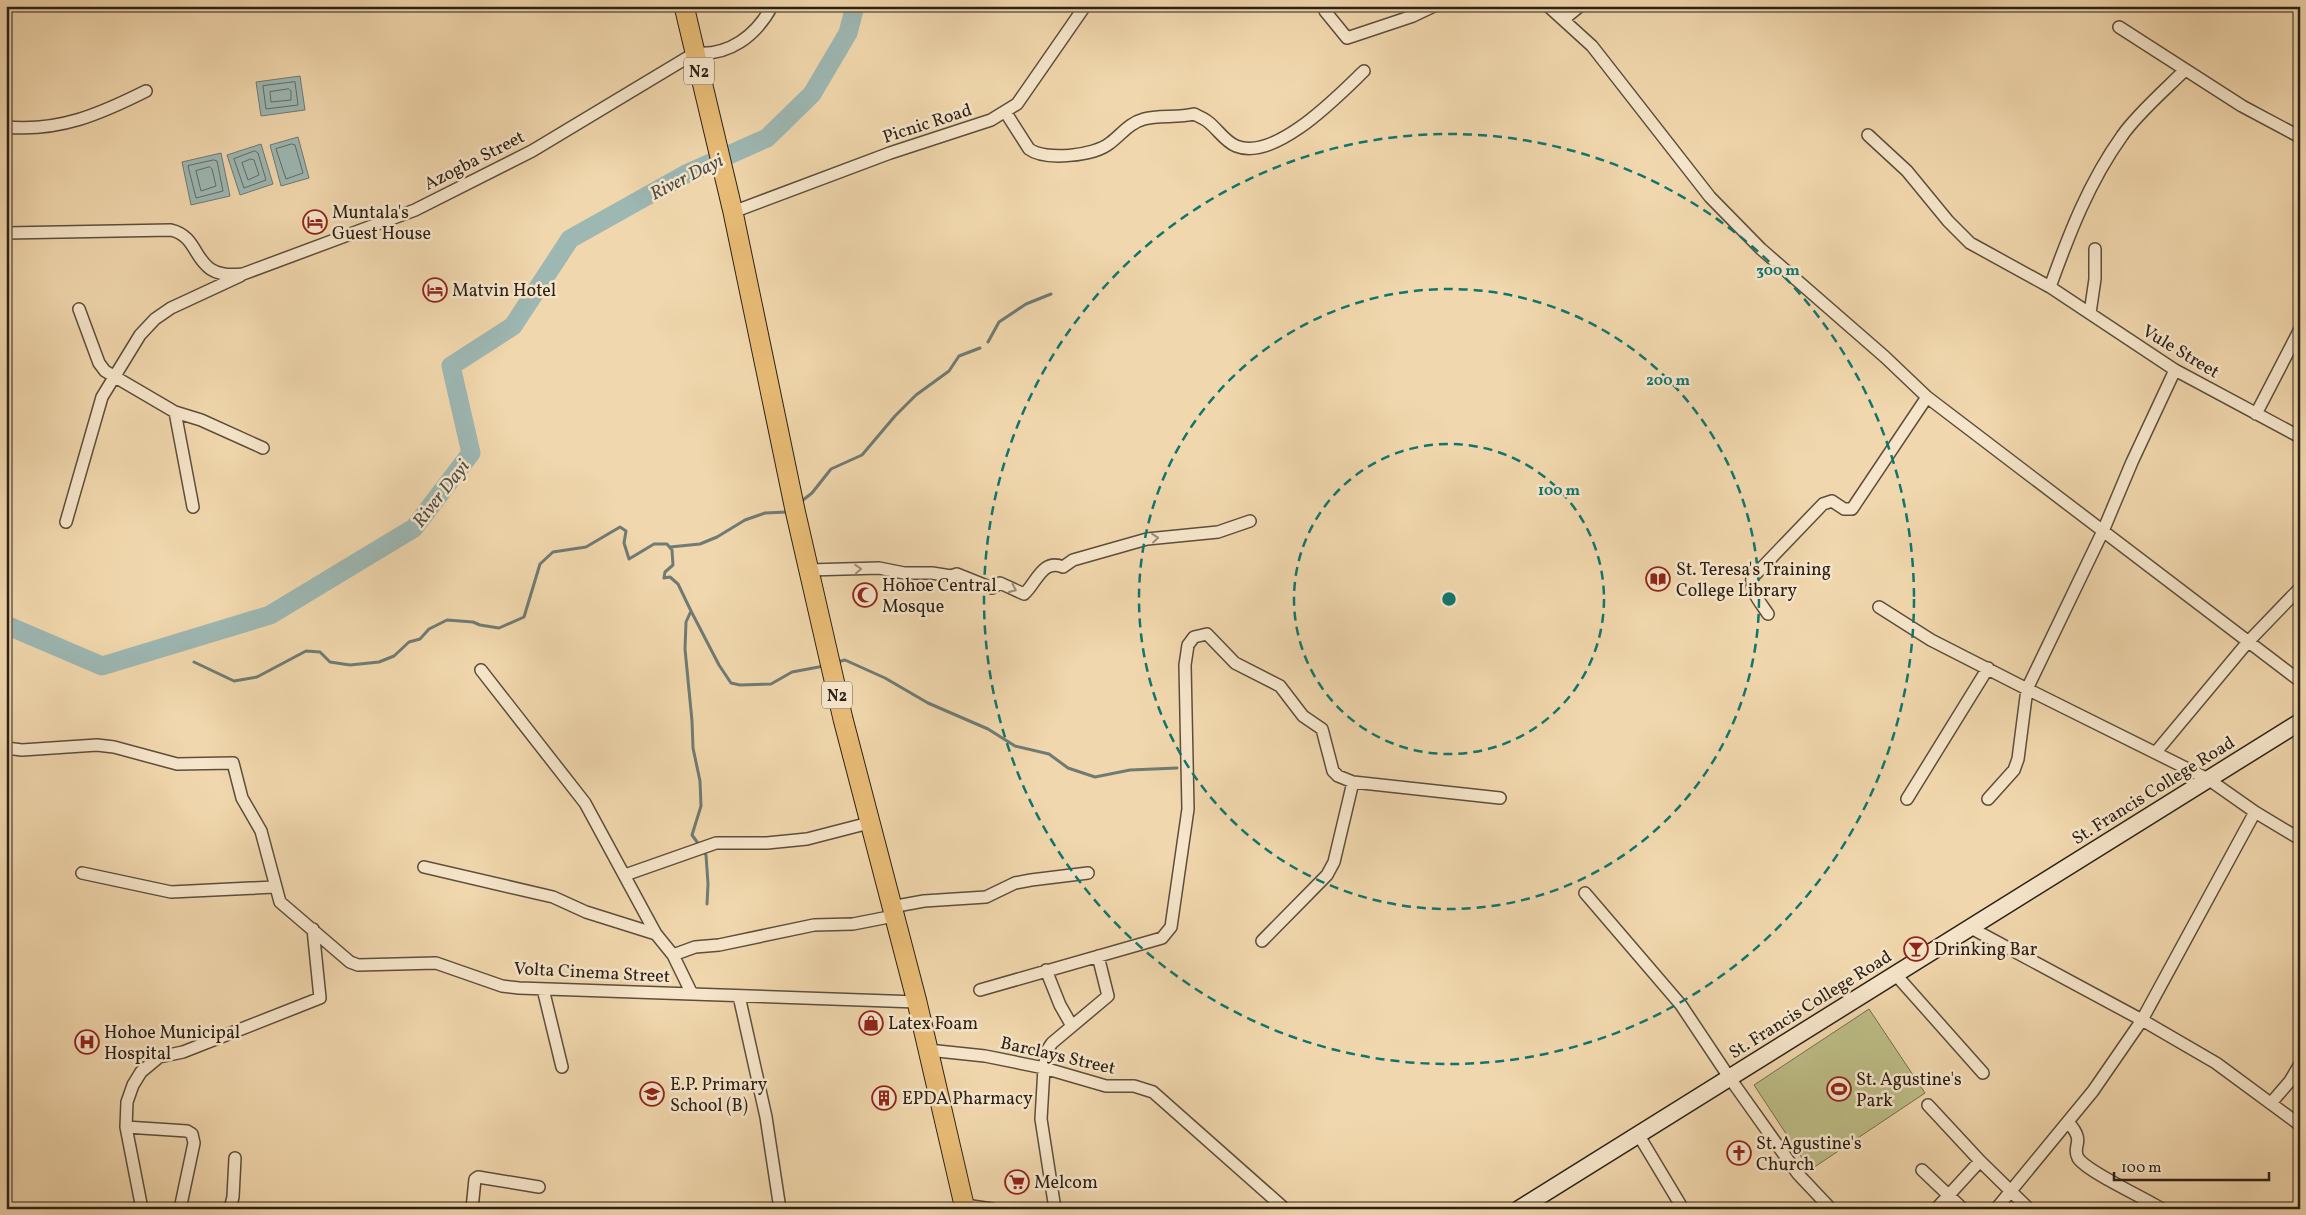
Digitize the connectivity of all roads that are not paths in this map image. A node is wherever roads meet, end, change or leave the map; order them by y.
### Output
1 (684, 6) edge
2 (772, 6) edge
3 (1086, 6) edge
4 (1434, 6) edge
5 (1548, 6) edge
6 (1580, 6) edge
7 (1325, 11) dead end
8 (1564, 19) junction
9 (2119, 27) dead end
10 (695, 53) junction
11 (2185, 70) junction
12 (1364, 71) dead end
13 (146, 91) dead end
14 (1006, 112) junction
15 (6, 126) edge
16 (1868, 135) dead end
17 (2300, 137) edge
18 (733, 212) junction
19 (6, 233) edge
20 (2095, 249) dead end
21 (243, 274) junction
22 (2050, 287) junction
23 (79, 309) dead end
24 (2090, 313) junction
25 (2300, 329) edge
26 (2175, 370) junction
27 (114, 377) junction
28 (1928, 397) junction
29 (175, 412) junction
30 (2256, 414) junction
31 (2300, 437) edge
32 (263, 448) dead end
33 (193, 507) dead end
34 (1250, 521) dead end
35 (66, 522) dead end
36 (2103, 531) junction
37 (809, 570) junction
38 (2300, 588) edge
39 (1879, 607) dead end
40 (1768, 614) dead end
41 (2247, 643) junction
42 (1988, 668) junction
43 (482, 670) dead end
44 (2300, 682) edge
45 (2027, 689) junction
46 (2300, 722) edge
47 (6, 748) edge
48 (2156, 752) junction
49 (2208, 779) junction
50 (1353, 782) junction
51 (1500, 798) dead end
52 (1907, 799) dead end
53 (1988, 799) dead end
54 (2255, 812) junction
55 (869, 823) junction
56 (2300, 839) edge
57 (424, 866) dead end
58 (1088, 873) dead end
59 (82, 874) dead end
60 (625, 875) junction
61 (274, 887) junction
62 (1585, 893) dead end
63 (892, 911) junction
64 (1971, 928) junction
65 (313, 930) junction
66 (656, 934) junction
67 (1262, 941) dead end
68 (673, 955) junction
69 (1098, 956) junction
70 (1046, 970) junction
71 (1896, 974) junction
72 (543, 989) junction
73 (980, 990) dead end
74 (692, 994) junction
75 (739, 996) junction
76 (917, 1002) junction
77 (2142, 1020) junction
78 (1072, 1026) junction
79 (928, 1050) junction
80 (2300, 1064) edge
81 (562, 1067) dead end
82 (1044, 1068) junction
83 (1983, 1073) dead end
84 (1729, 1077) junction
85 (2271, 1103) junction
86 (1928, 1105) dead end
87 (2068, 1122) junction
88 (2300, 1125) edge
89 (126, 1127) junction
90 (1638, 1134) junction
91 (235, 1158) dead end
92 (1980, 1161) junction
93 (1922, 1170) dead end
94 (539, 1186) dead end
95 (2012, 1192) junction
96 (1948, 1194) junction
97 (965, 1207) edge
98 (142, 1209) edge
99 (180, 1209) edge
100 (230, 1209) edge
101 (472, 1209) edge
102 (780, 1209) edge
103 (992, 1209) edge
104 (1055, 1209) edge
105 (1285, 1209) edge
106 (1519, 1209) edge
107 (1683, 1209) edge
108 (1831, 1209) edge
109 (1936, 1209) edge
110 (1963, 1209) edge
111 (1996, 1209) edge
112 (2029, 1209) edge
113 (2162, 1209) edge

1 - 10 highway, N2
2 - 10 street
3 - 14 street, Picnic Road
4 - 7 street
5 - 8 street
6 - 8 street
8 - 28 street
9 - 11 street
10 - 18 highway, N2
10 - 21 street, Azogba Street
11 - 17 street
11 - 22 street
12 - 14 street
13 - 15 street
14 - 18 street, Picnic Road
16 - 22 street, Vule Street
18 - 37 highway, N2
19 - 21 street, Azogba Street
20 - 24 street
21 - 27 street
22 - 24 street, Vule Street
23 - 27 street
24 - 26 street, Vule Street
25 - 30 street
26 - 30 street, Vule Street
26 - 36 street
27 - 29 street
27 - 35 street
28 - 36 street
28 - 40 street
29 - 32 street
29 - 33 street
30 - 31 street, Vule Street
37 -> 34 street
36 - 41 street
36 - 45 street
37 - 55 highway, N2
38 - 41 street
39 - 42 street
41 - 44 street
41 - 48 street
42 - 45 street
42 - 52 street
43 - 60 street
45 - 48 street
45 - 53 street
46 - 49 main road, St. Francis College Road
47 - 61 street, Volta Cinema Street
48 - 49 street
49 - 54 street
49 - 64 main road, St. Francis College Road
50 - 51 street
50 - 67 street
50 - 69 street
54 - 56 street
54 - 77 street
55 - 60 street
55 - 63 highway, N2
57 - 66 street
58 - 63 street
59 - 61 street
60 - 66 street
61 - 65 street, Volta Cinema Street
62 - 84 street
63 - 68 street
63 - 76 highway, N2
64 - 71 main road, St. Francis College Road
64 - 77 street
65 - 72 street, Volta Cinema Street
65 - 89 street
66 - 68 street
68 - 74 street
69 - 70 street
69 - 78 street
70 - 73 street
70 - 78 street
71 - 83 street
71 - 84 main road, St. Francis College Road
72 - 74 street, Volta Cinema Street
72 - 81 street
74 - 75 street, Volta Cinema Street
75 - 76 street, Volta Cinema Street
75 - 102 street
76 - 79 highway, N2
77 - 85 street
77 - 87 street
78 - 82 street
79 - 82 street, Barclays Street
79 - 97 highway, N2
80 - 85 street
82 - 104 street
82 - 105 street, Barclays Street
84 - 90 main road, St. Francis College Road
84 - 108 street
85 - 88 street
86 - 92 street
87 - 95 street
87 - 113 street
89 - 98 street
89 - 99 street
90 - 106 main road, St. Francis College Road
90 - 107 street
91 - 100 street
92 - 95 street
92 - 96 street
93 - 96 street
94 - 101 street
95 - 111 street
95 - 112 street
96 - 109 street
96 - 110 street
97 - 103 street

